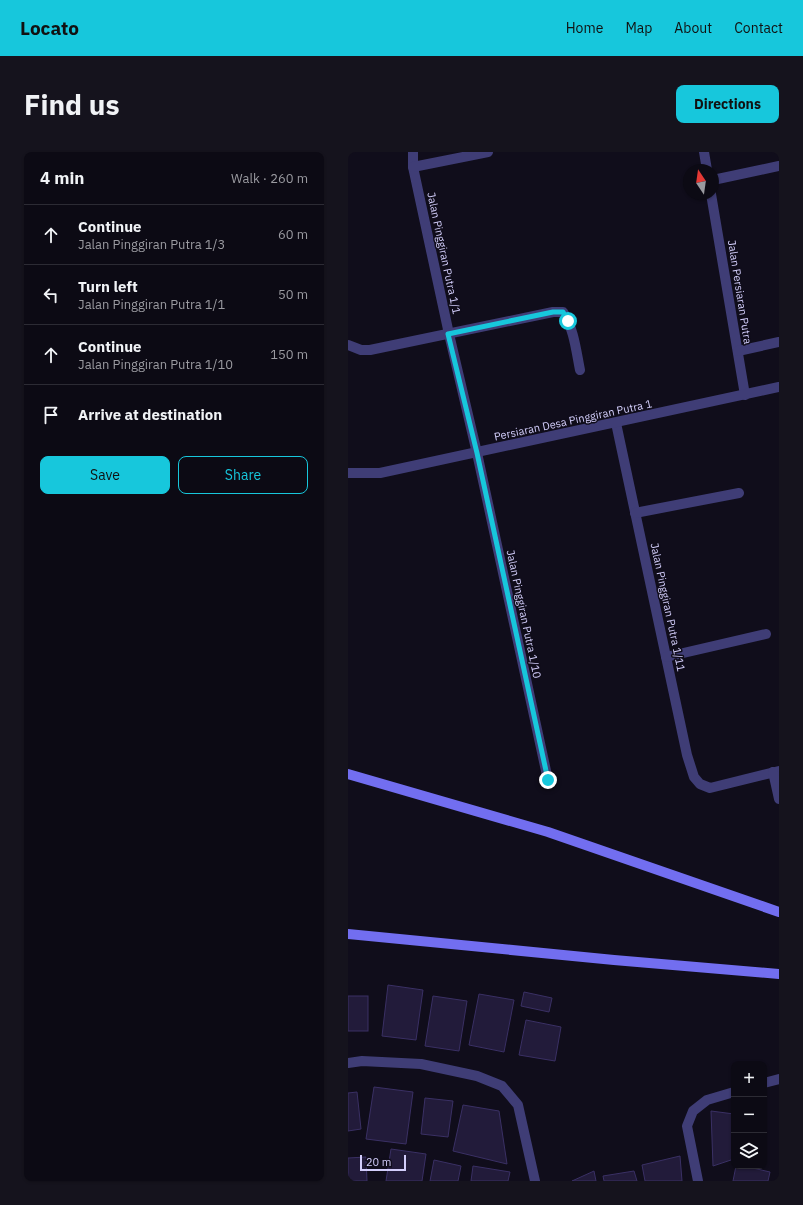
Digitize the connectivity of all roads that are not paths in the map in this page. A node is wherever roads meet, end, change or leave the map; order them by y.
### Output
1 (413, 152) edge
2 (488, 152) edge
3 (704, 152) edge
4 (707, 164) edge
5 (779, 166) edge
6 (413, 167) junction
7 (719, 179) edge
8 (713, 200) edge
9 (448, 334) junction
10 (779, 342) edge
11 (348, 345) edge
12 (738, 351) junction
13 (580, 370) dead end
14 (779, 387) edge
15 (745, 395) junction
16 (616, 423) junction
17 (477, 453) junction
18 (348, 473) edge
19 (739, 493) dead end
20 (635, 513) junction
21 (766, 634) dead end
22 (666, 657) junction
23 (776, 772) edge
24 (348, 774) edge
25 (548, 780) dead end
26 (779, 799) edge
27 (779, 912) edge
28 (348, 934) edge
29 (779, 974) edge
30 (348, 1063) edge
31 (779, 1079) edge
32 (767, 1082) edge
33 (731, 1093) edge
34 (535, 1181) edge
35 (698, 1181) edge

1 - 6 street, Jalan Pinggiran Putra 1/1
2 - 6 street
3 - 4 street
5 - 7 street
6 - 9 street, Jalan Pinggiran Putra 1/1
8 - 12 street, Jalan Persiaran Putra
9 - 11 street
9 - 13 street
9 - 17 street, Jalan Pinggiran Putra 1/1
10 - 12 street
12 - 15 street, Jalan Persiaran Putra
14 - 15 street, Persiaran Desa Pinggiran Putra 1
15 - 16 street, Persiaran Desa Pinggiran Putra 1
16 - 17 street, Persiaran Desa Pinggiran Putra 1
16 - 20 street, Jalan Pinggiran Putra 1/11
17 - 18 street, Persiaran Desa Pinggiran Putra 1
17 - 25 street, Jalan Pinggiran Putra 1/10
19 - 20 street
20 - 22 street, Jalan Pinggiran Putra 1/11
21 - 22 street
22 - 23 street, Jalan Pinggiran Putra 1/11
23 - 26 street
24 - 27 main road
28 - 29 main road
30 - 34 street
31 - 32 street
33 - 35 street

